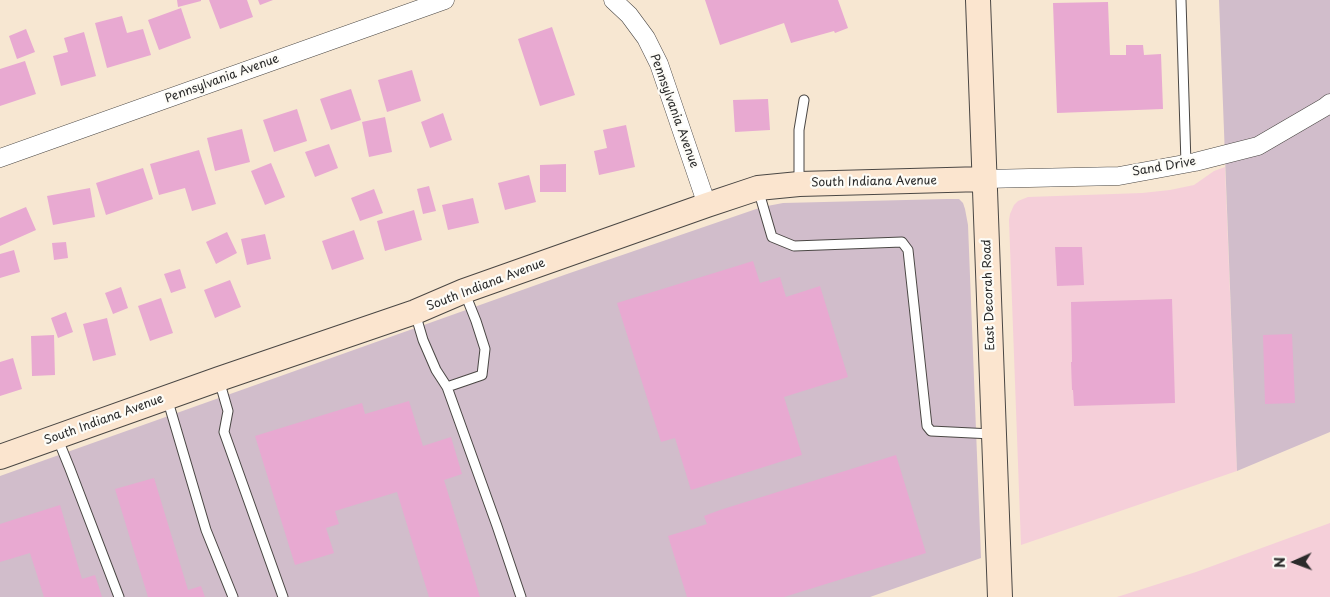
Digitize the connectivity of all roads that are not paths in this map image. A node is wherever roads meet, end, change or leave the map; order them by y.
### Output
1 (445, 0) edge
2 (613, 0) edge
3 (978, 0) edge
4 (1181, 0) edge
5 (422, 4) edge
6 (804, 100) dead end
7 (1330, 103) edge
8 (0, 158) edge
9 (1186, 164) junction
10 (984, 179) junction
11 (799, 184) junction
12 (758, 188) junction
13 (708, 205) junction
14 (464, 292) junction
15 (415, 312) junction
16 (219, 379) junction
17 (447, 387) junction
18 (167, 397) junction
19 (995, 434) junction
20 (57, 437) junction
21 (0, 457) edge
22 (1000, 594) edge
23 (119, 597) edge
24 (233, 597) edge
25 (284, 597) edge
26 (521, 597) edge

1 - 5 street, Pennsylvania Avenue
2 - 13 street, Pennsylvania Avenue
3 - 10 street, East Decorah Road
4 - 9 lane
5 - 8 street, Pennsylvania Avenue
6 - 11 lane
7 - 9 street, Sand Drive
9 - 10 street, Sand Drive
10 - 11 street, South Indiana Avenue
10 - 19 street, East Decorah Road
11 - 12 street, South Indiana Avenue
12 - 13 street, South Indiana Avenue
12 - 19 lane
13 - 14 street, South Indiana Avenue
14 - 15 street, South Indiana Avenue
14 - 17 lane
15 - 16 street, South Indiana Avenue
15 - 17 lane
16 - 18 street, South Indiana Avenue
16 - 25 lane
17 - 26 lane
18 - 20 street, South Indiana Avenue
18 - 24 lane
19 - 22 street, East Decorah Road
20 - 21 street, South Indiana Avenue
20 - 23 lane

